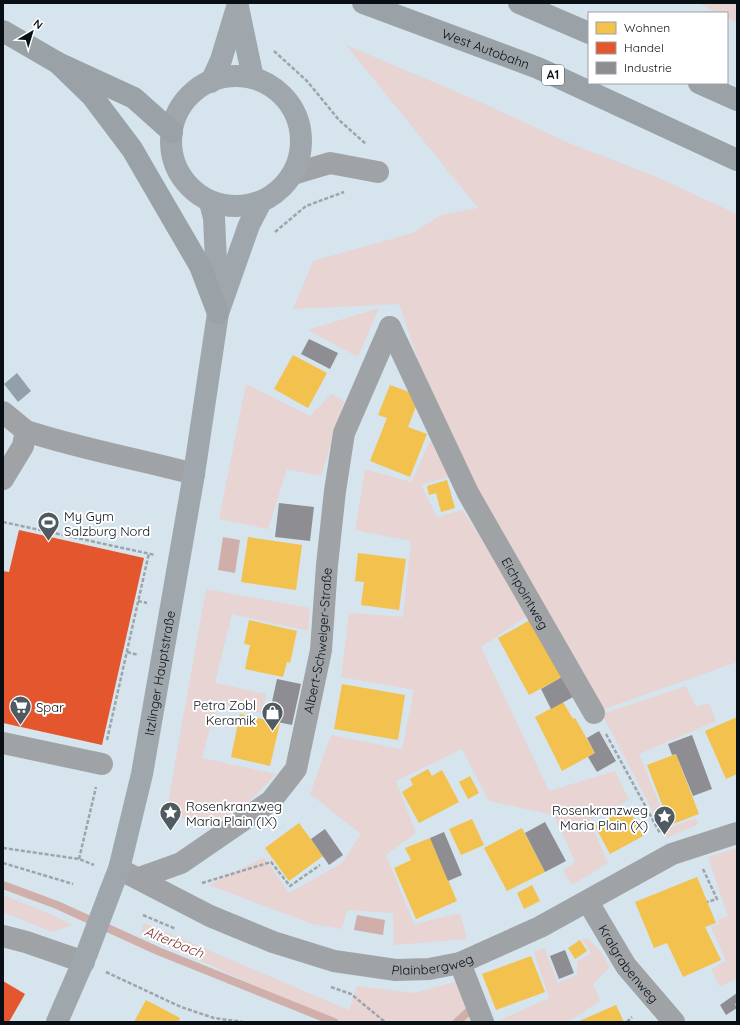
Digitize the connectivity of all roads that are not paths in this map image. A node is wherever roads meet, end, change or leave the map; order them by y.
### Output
1 (363, 3) edge
2 (519, 3) edge
3 (237, 4) edge
4 (3, 31) edge
5 (588, 33) edge
6 (58, 63) junction
7 (253, 78) junction
8 (211, 82) junction
9 (701, 84) edge
10 (737, 100) edge
11 (172, 132) junction
12 (737, 160) edge
13 (378, 172) road end
14 (293, 174) junction
15 (210, 202) junction
16 (261, 202) junction
17 (218, 313) junction
18 (390, 327) joint
19 (3, 412) edge
20 (26, 431) junction
21 (194, 474) junction
22 (3, 479) edge
23 (594, 712) road end
24 (3, 743) edge
25 (102, 764) road end
26 (737, 833) edge
27 (119, 868) junction
28 (140, 878) junction
29 (588, 902) junction
30 (3, 936) edge
31 (86, 958) junction
32 (460, 963) junction
33 (57, 1022) edge
34 (483, 1022) edge
35 (674, 1022) edge

1 - 12 highway, West Autobahn / A1
2 - 5 highway
3 - 7 main road
3 - 8 main road
4 - 6 highway
6 - 11 highway
6 - 17 highway
7 - 8 main road
7 - 14 main road
8 - 11 main road
9 - 10 highway
11 - 15 main road
13 - 14 street
14 - 16 main road
15 - 16 main road
15 - 17 main road
16 - 17 main road
17 - 21 main road, Itzlinger Hauptstraße
18 - 23 street, Eichpointweg
18 - 28 street, Albert-Schweiger-Straße
19 - 20 street
20 - 21 street
20 - 22 street
21 - 27 main road, Itzlinger Hauptstraße
24 - 25 street
26 - 29 street, Plainbergweg
27 - 28 street, Plainbergweg
27 - 31 main road, Itzlinger Hauptstraße, bridge
28 - 32 street, Plainbergweg
29 - 32 street, Plainbergweg
29 - 35 street, Kralgrabenweg
30 - 31 street
31 - 33 main road, Itzlinger Hauptstraße
32 - 34 street

